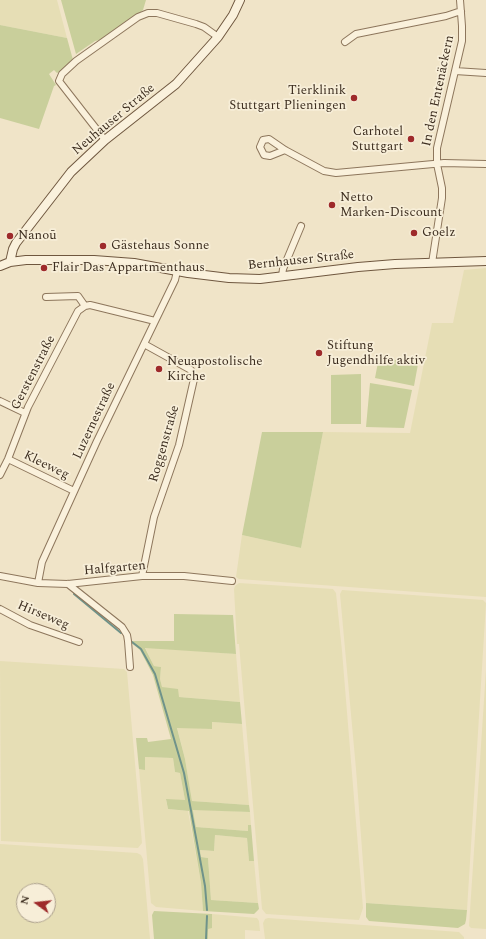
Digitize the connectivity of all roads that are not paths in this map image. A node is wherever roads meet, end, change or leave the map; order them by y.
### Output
1 (240, 0) edge
2 (460, 0) edge
3 (461, 11) junction
4 (218, 37) junction
5 (345, 42) dead end
6 (455, 71) junction
7 (486, 73) edge
8 (105, 140) junction
9 (285, 150) dead end
10 (437, 164) junction
11 (486, 164) edge
12 (301, 226) dead end
13 (486, 261) edge
14 (10, 262) junction
15 (432, 263) junction
16 (0, 266) edge
17 (177, 271) junction
18 (282, 276) junction
19 (46, 297) dead end
20 (85, 306) junction
21 (155, 321) junction
22 (144, 344) junction
23 (0, 401) edge
24 (25, 413) junction
25 (8, 460) junction
26 (0, 475) edge
27 (74, 491) junction
28 (0, 576) edge
29 (142, 576) junction
30 (232, 581) dead end
31 (38, 583) junction
32 (68, 584) junction
33 (0, 609) edge
34 (79, 642) dead end
35 (130, 667) dead end

1 - 4 main road, Neuhauser Straße
2 - 3 street, In den Entenäckern
3 - 5 street
3 - 6 street, In den Entenäckern
4 - 8 main road, Neuhauser Straße
4 - 8 street
6 - 7 street
6 - 10 street, In den Entenäckern
8 - 14 main road, Neuhauser Straße
9 - 10 street, In den Entenäckern
10 - 11 street
10 - 15 street, In den Entenäckern
12 - 18 street
13 - 15 main road, Bernhauser Straße
14 - 16 main road, Bernhauser Straße
14 - 17 main road, Bernhauser Straße
15 - 18 main road, Bernhauser Straße
17 - 18 main road, Bernhauser Straße
17 - 21 street, Luzernestraße
19 - 20 street
20 - 21 street
20 - 24 street, Gerstenstraße
21 - 22 street, Luzernestraße
22 - 27 street, Luzernestraße
22 - 29 street, Roggenstraße
23 - 24 street
24 - 25 street, Gerstenstraße
25 - 26 street, Gerstenstraße
25 - 27 street, Kleeweg
27 - 31 street, Luzernestraße
28 - 31 street, Halfgarten
29 - 30 street, Halfgarten
29 - 32 street, Halfgarten
31 - 32 street, Halfgarten
32 - 35 street
33 - 34 street, Hirseweg

